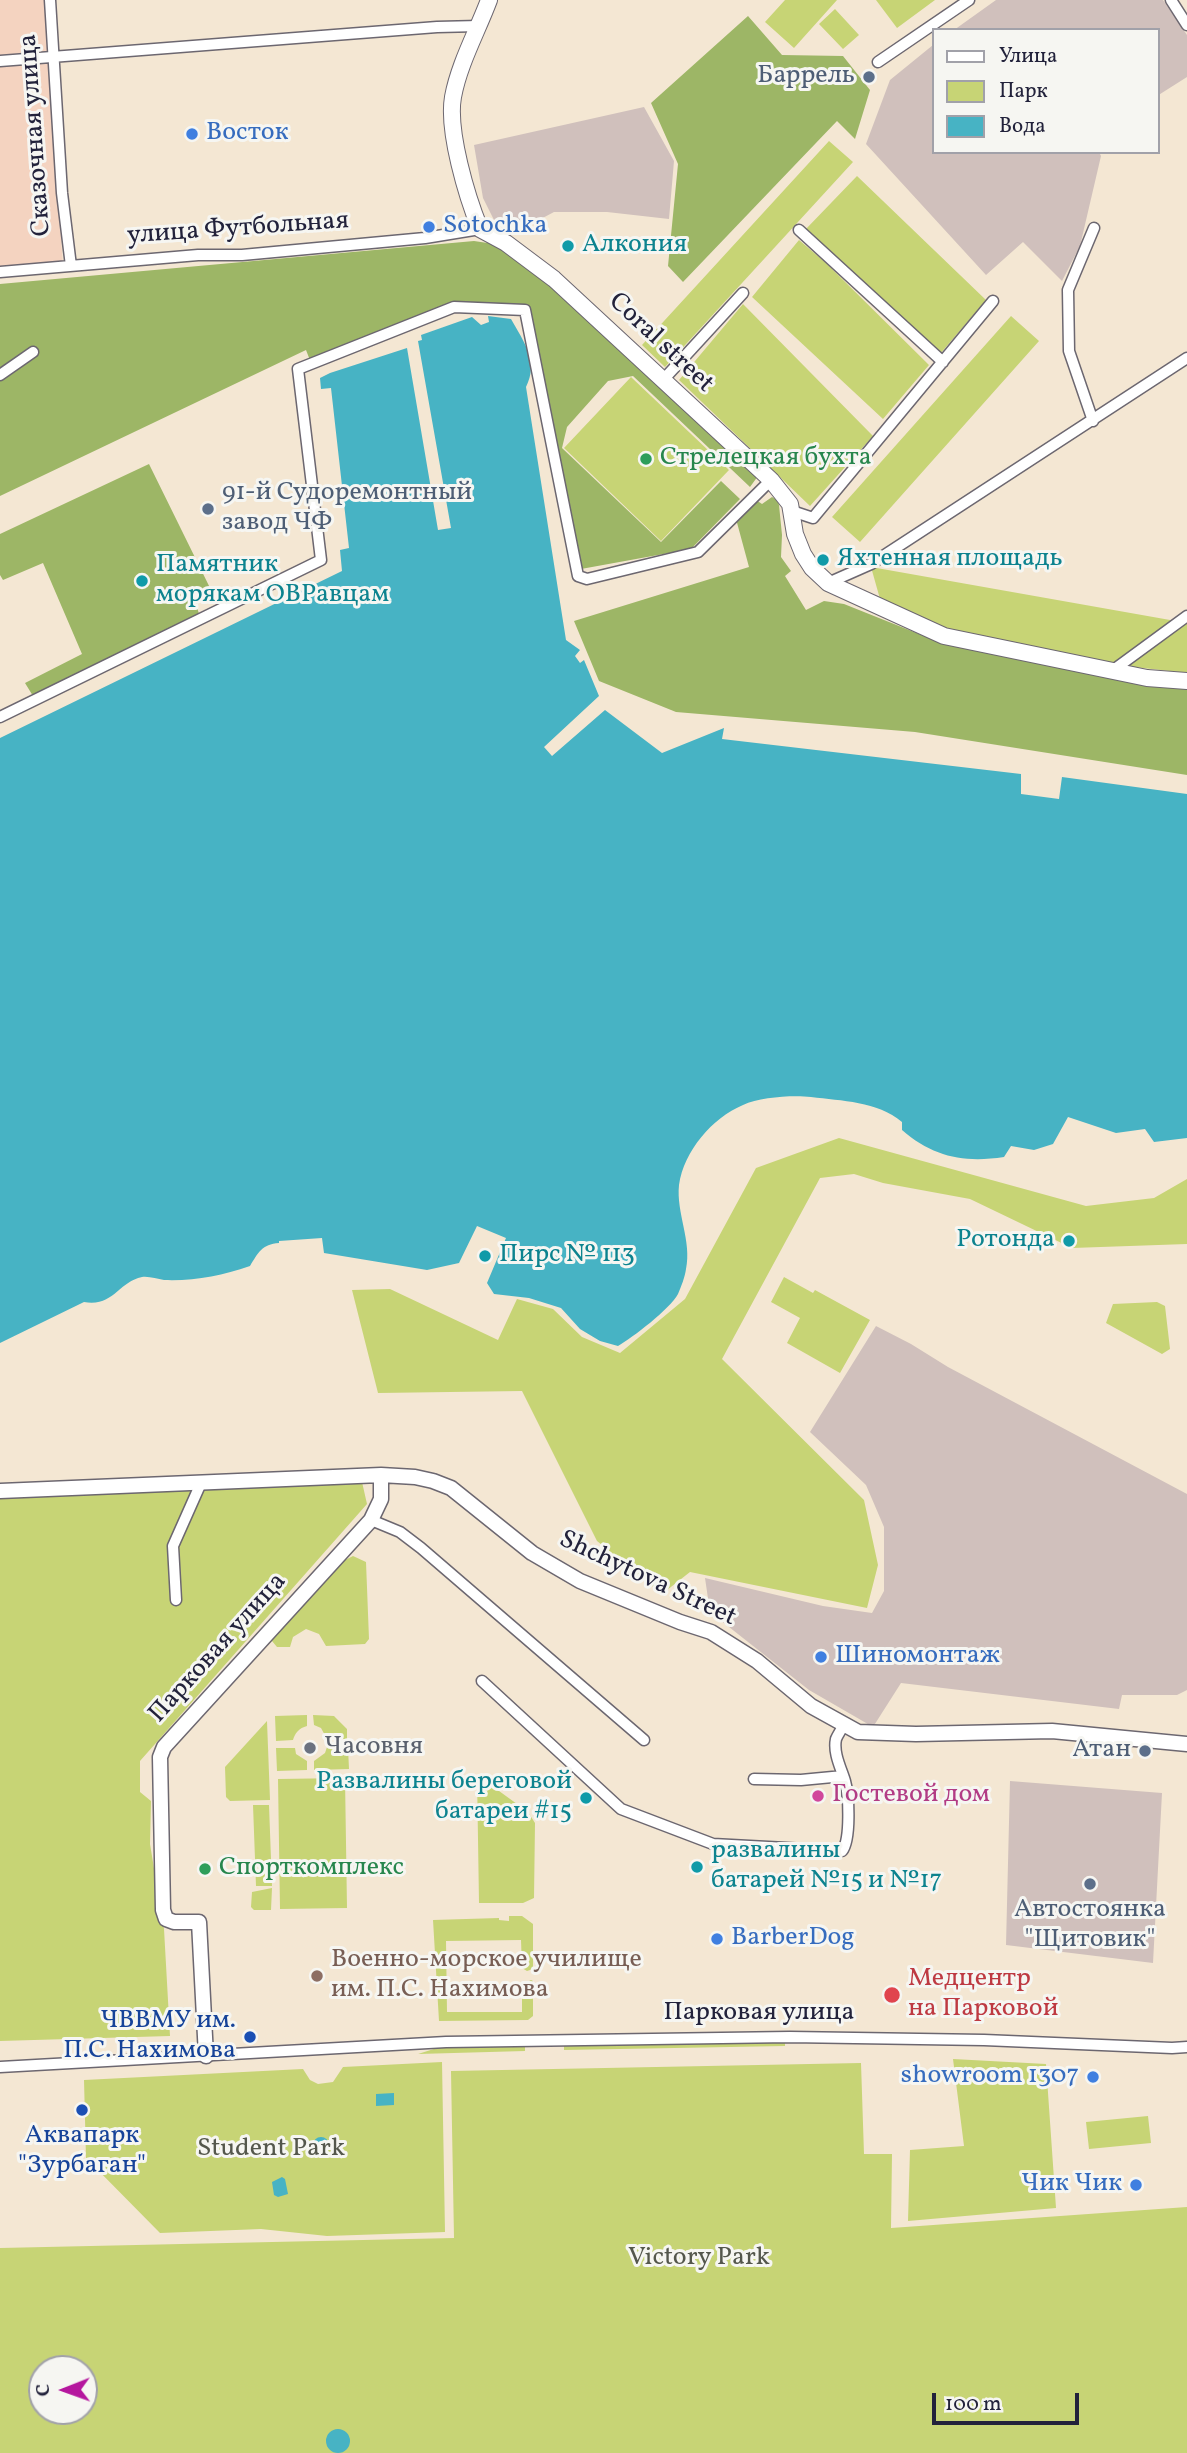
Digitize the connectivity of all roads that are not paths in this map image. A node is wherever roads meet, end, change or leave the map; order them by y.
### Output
1 (50, 0) edge
2 (489, 0) edge
3 (969, 0) edge
4 (1171, 0) edge
5 (1187, 25) edge
6 (479, 26) junction
7 (53, 56) junction
8 (0, 61) edge
9 (878, 62) dead end
10 (1094, 228) dead end
11 (480, 229) junction
12 (799, 230) dead end
13 (71, 266) junction
14 (0, 271) edge
15 (743, 293) dead end
16 (993, 301) dead end
17 (33, 352) dead end
18 (1187, 358) edge
19 (943, 362) junction
20 (0, 375) edge
21 (663, 380) junction
22 (1093, 421) junction
23 (771, 480) junction
24 (792, 511) junction
25 (823, 579) junction
26 (1187, 616) edge
27 (1182, 624) edge
28 (1112, 671) junction
29 (1187, 681) edge
30 (0, 717) edge
31 (381, 1475) junction
32 (201, 1483) junction
33 (0, 1491) edge
34 (371, 1520) junction
35 (176, 1600) dead end
36 (482, 1681) dead end
37 (844, 1724) junction
38 (644, 1740) dead end
39 (1187, 1744) edge
40 (843, 1776) junction
41 (754, 1779) dead end
42 (1187, 2047) edge
43 (206, 2056) junction
44 (0, 2067) edge

1 - 7 street, Сказочная улица
2 - 6 main road
3 - 9 street
4 - 5 street
6 - 7 street
6 - 11 main road
7 - 8 street
7 - 13 street, Сказочная улица
10 - 22 street
11 - 13 street, улица Футбольная
11 - 21 main road, Coral street
12 - 19 street
13 - 14 street, улица Футбольная
15 - 21 street
16 - 19 street
17 - 20 street
18 - 22 street
19 - 24 street
21 - 23 main road, Coral street
22 - 25 street
23 - 24 main road, Coral street
23 - 30 street
24 - 25 main road
25 - 28 main road
26 - 27 street
27 - 28 street
28 - 29 main road
31 - 32 street, Shchytova Street
31 - 34 street, Парковая улица
31 - 37 street, Shchytova Street
32 - 33 street, Shchytova Street
32 - 35 street
34 - 38 street
34 - 43 street, Парковая улица
36 - 40 street
37 - 39 street, Shchytova Street
37 - 40 street
40 - 41 street
42 - 43 street, Парковая улица
43 - 44 street, Парковая улица

